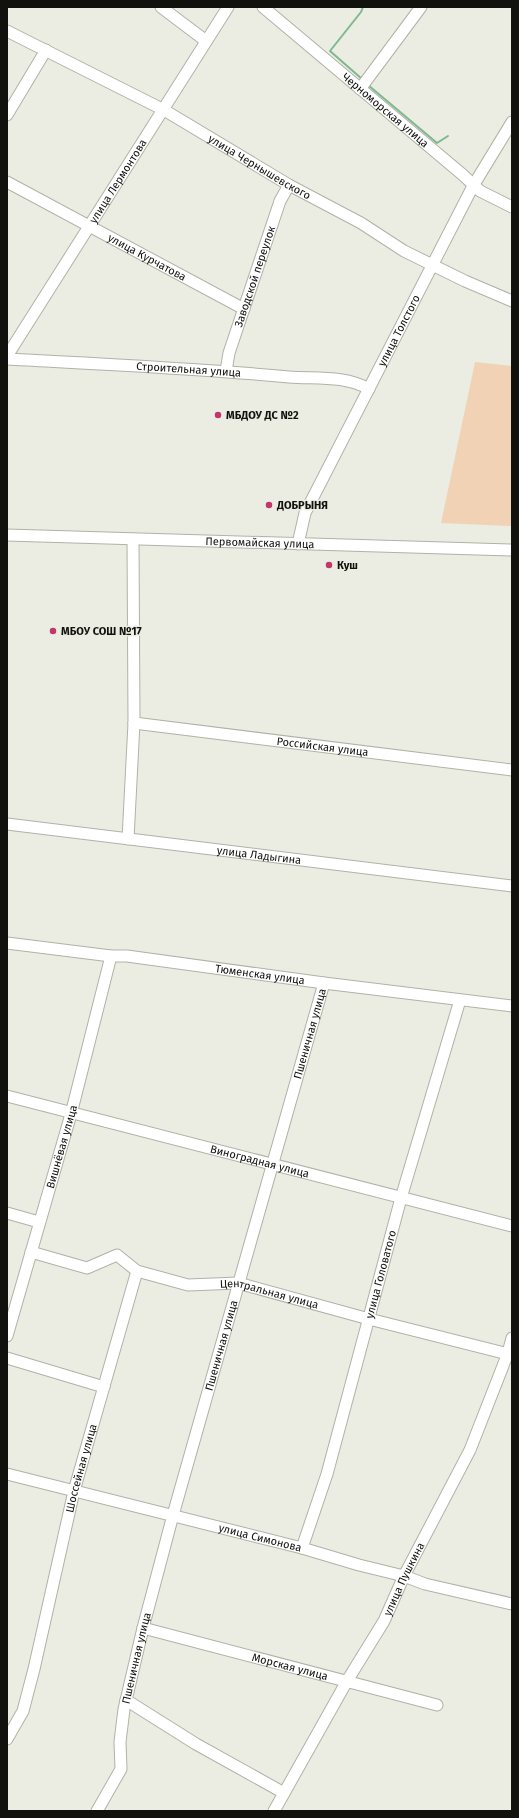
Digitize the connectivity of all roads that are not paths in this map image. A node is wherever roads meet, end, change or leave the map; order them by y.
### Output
1 (161, 7) edge
2 (228, 7) edge
3 (263, 7) edge
4 (421, 7) edge
5 (7, 31) edge
6 (206, 41) junction
7 (46, 50) junction
8 (364, 85) junction
9 (164, 110) junction
10 (7, 115) edge
11 (512, 122) edge
12 (7, 182) edge
13 (289, 184) junction
14 (473, 186) junction
15 (512, 207) edge
16 (89, 227) junction
17 (433, 264) junction
18 (512, 301) edge
19 (244, 309) junction
20 (7, 356) edge
21 (7, 359) edge
22 (226, 371) junction
23 (369, 389) junction
24 (7, 535) edge
25 (133, 539) junction
26 (298, 544) junction
27 (512, 550) edge
28 (134, 723) junction
29 (512, 770) edge
30 (7, 824) edge
31 (128, 839) junction
32 (512, 886) edge
33 (7, 943) edge
34 (111, 956) junction
35 (324, 983) junction
36 (460, 1000) junction
37 (512, 1006) edge
38 (7, 1096) edge
39 (71, 1114) junction
40 (272, 1164) junction
41 (401, 1198) junction
42 (7, 1213) edge
43 (38, 1222) junction
44 (512, 1226) edge
45 (31, 1252) junction
46 (137, 1271) junction
47 (238, 1283) junction
48 (369, 1319) junction
49 (7, 1336) edge
50 (512, 1338) edge
51 (510, 1354) edge
52 (7, 1358) edge
53 (104, 1387) junction
54 (7, 1474) edge
55 (74, 1491) junction
56 (173, 1516) junction
57 (302, 1548) junction
58 (404, 1576) junction
59 (512, 1604) edge
60 (143, 1628) junction
61 (347, 1681) junction
62 (125, 1704) junction
63 (437, 1705) dead end
64 (7, 1739) edge
65 (284, 1793) junction
66 (97, 1811) edge
67 (274, 1811) edge

1 - 6 street
2 - 6 street, улица Лермонтова
3 - 8 street, Черноморская улица
4 - 8 street
5 - 7 street, улица Чернышевского
6 - 9 street, улица Лермонтова
7 - 9 street, улица Чернышевского
7 - 10 street
8 - 14 street, Черноморская улица
9 - 13 street, улица Чернышевского
9 - 16 street, улица Лермонтова
11 - 14 street, улица Толстого
12 - 16 street, улица Курчатова
13 - 17 street, улица Чернышевского
13 - 19 street, Заводской переулок
14 - 15 street, Черноморская улица
14 - 17 street, улица Толстого
16 - 19 street, улица Курчатова
16 - 20 street, улица Лермонтова
17 - 18 street, улица Чернышевского
17 - 23 street, улица Толстого
19 - 22 street, Заводской переулок
21 - 22 street, Строительная улица
22 - 23 street, Строительная улица
23 - 26 street, улица Толстого
24 - 25 street, Первомайская улица
25 - 26 street, Первомайская улица
25 - 28 street
26 - 27 street, Первомайская улица
28 - 29 street, Российская улица
28 - 31 street
30 - 31 street, улица Ладыгина
31 - 32 street, улица Ладыгина
33 - 34 street, Тюменская улица
34 - 35 street, Тюменская улица
34 - 39 street, Вишнёвая улица
35 - 36 street, Тюменская улица
35 - 40 street, Пшеничная улица
36 - 37 street, Тюменская улица
36 - 41 street, улица Головатого
38 - 39 street, Виноградная улица
39 - 40 street, Виноградная улица
39 - 43 street, Вишнёвая улица
40 - 41 street, Виноградная улица
40 - 47 street, Пшеничная улица
41 - 44 street, Виноградная улица
41 - 48 street, улица Головатого
42 - 43 street
43 - 45 street, Вишнёвая улица
45 - 46 street, Центральная улица
45 - 49 street, Вишнёвая улица
46 - 47 street, Центральная улица
46 - 53 street, Шоссейная улица
47 - 48 street, Центральная улица
47 - 56 street, Пшеничная улица
48 - 51 street, Центральная улица
48 - 57 street, улица Головатого
50 - 51 street, улица Пушкина
51 - 58 street, улица Пушкина
52 - 53 street
53 - 55 street, Шоссейная улица
54 - 55 street, улица Симонова
55 - 56 street, улица Симонова
55 - 64 street, Шоссейная улица
56 - 57 street, улица Симонова
56 - 60 street, Пшеничная улица
57 - 58 street, улица Симонова
58 - 59 street, улица Симонова
58 - 61 street, улица Пушкина
60 - 61 street, Морская улица
60 - 62 street, Пшеничная улица
61 - 63 street, Морская улица
61 - 65 street, улица Пушкина
62 - 65 street
62 - 66 street, Пшеничная улица
65 - 67 street, улица Пушкина

